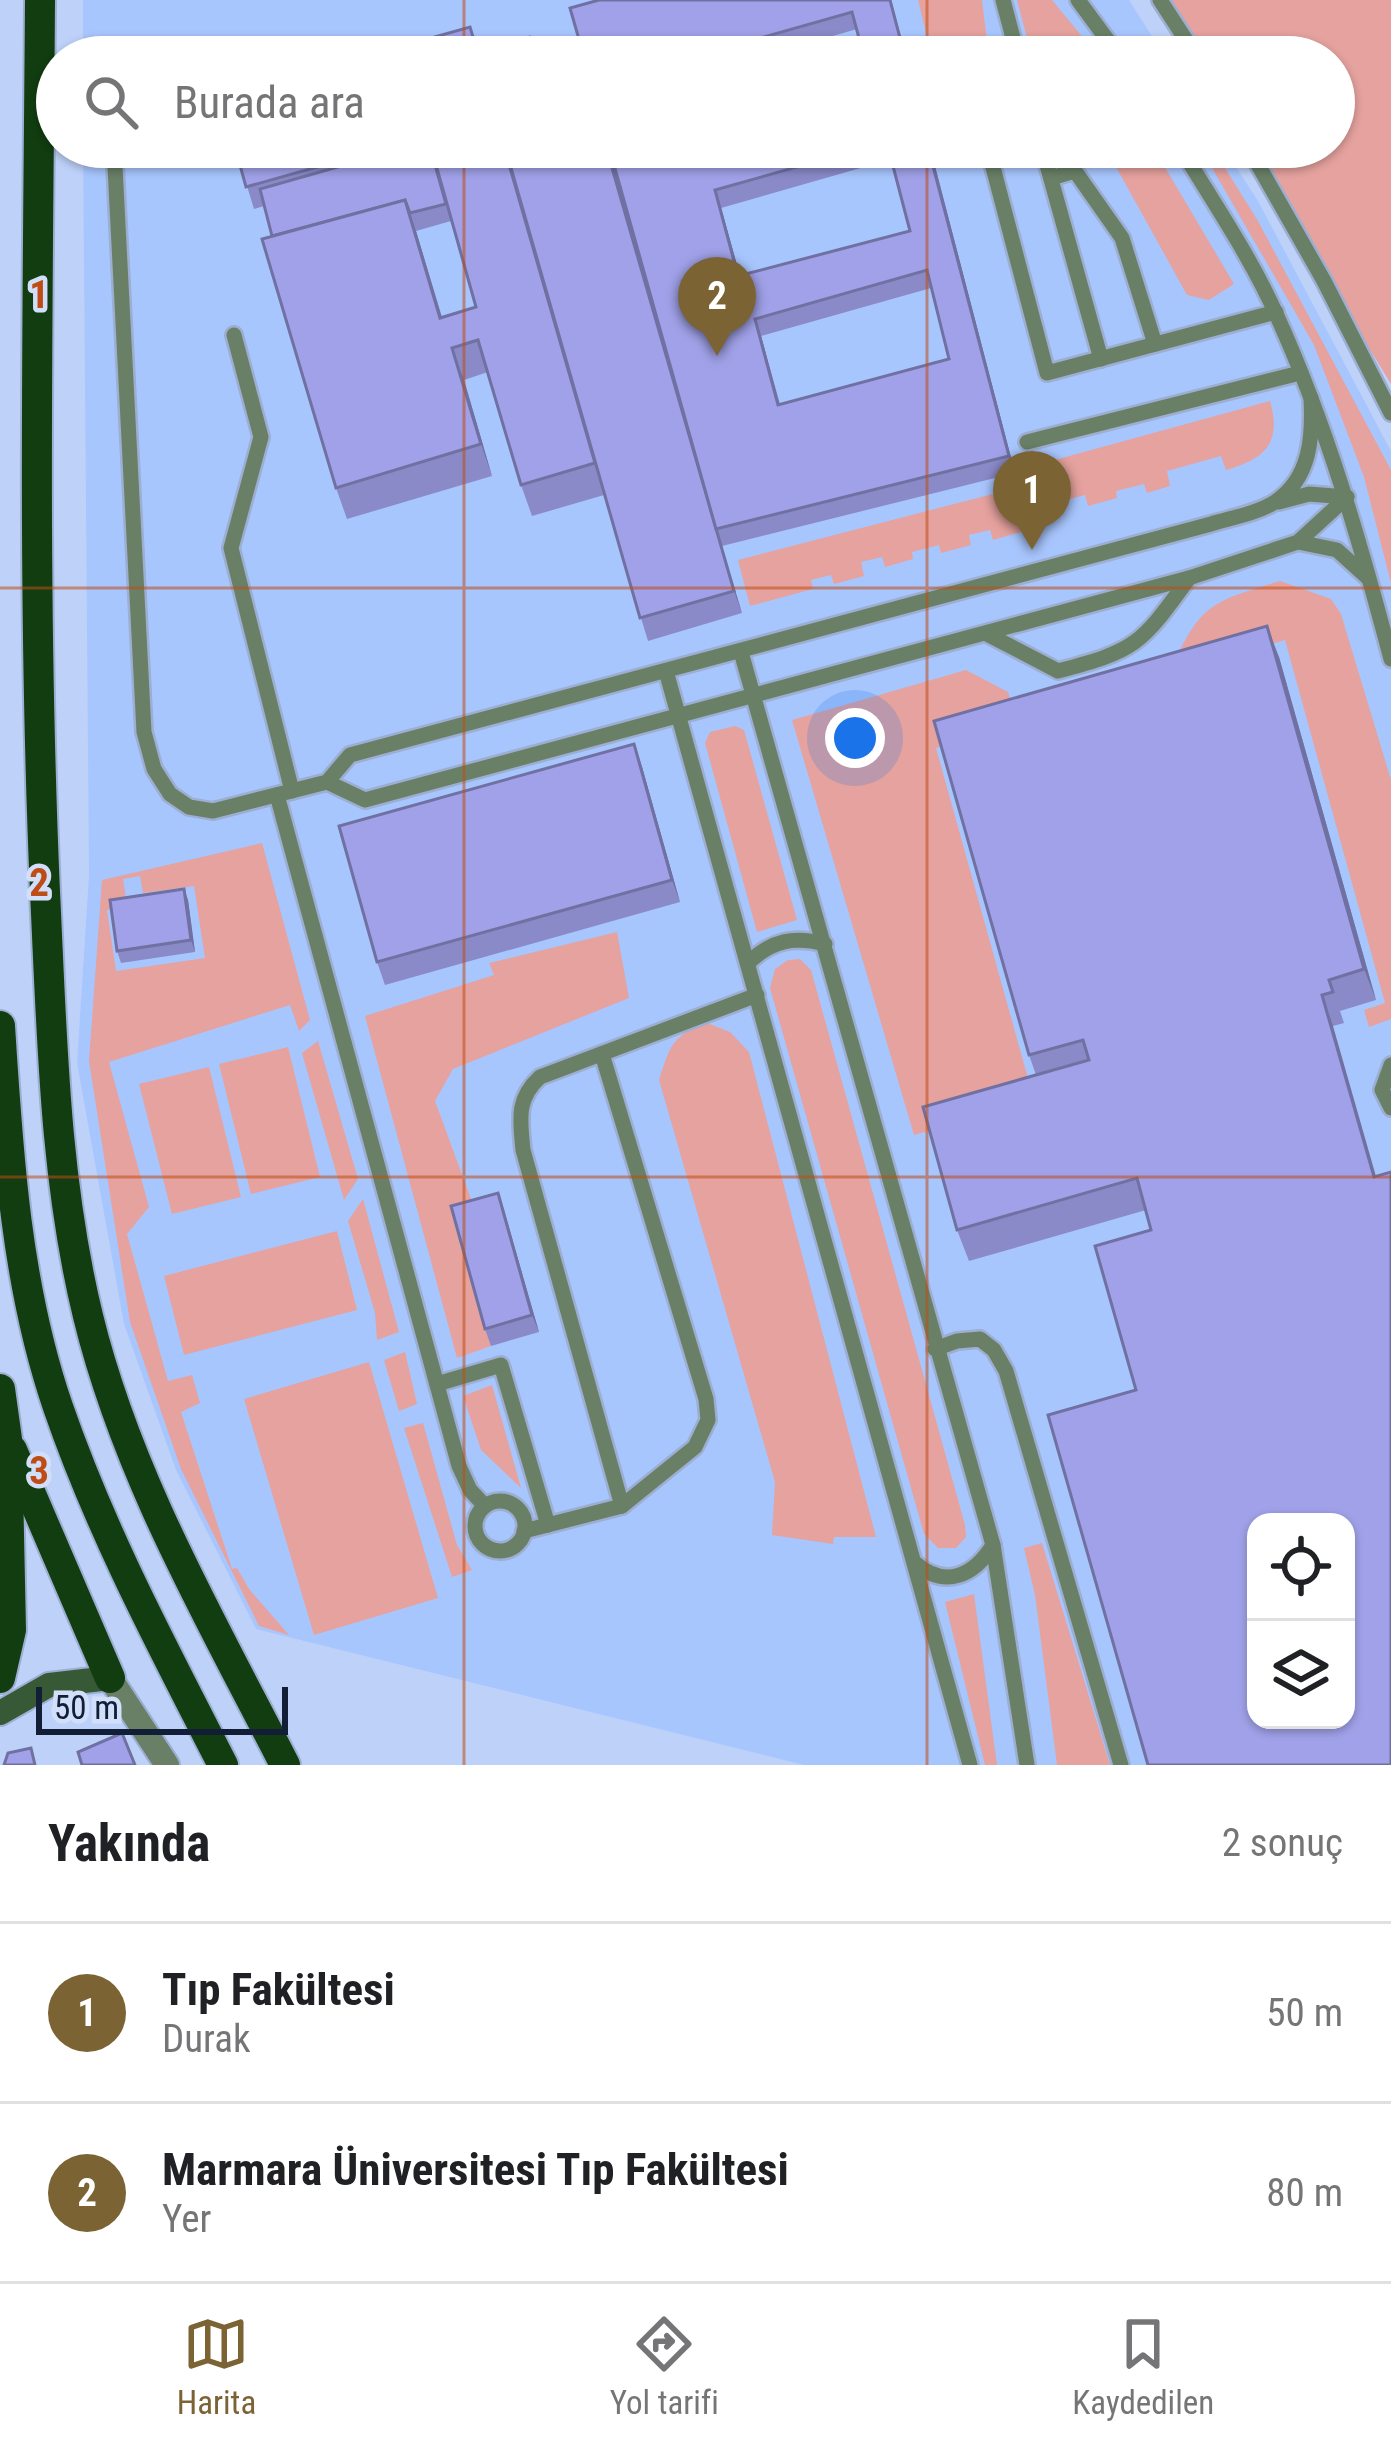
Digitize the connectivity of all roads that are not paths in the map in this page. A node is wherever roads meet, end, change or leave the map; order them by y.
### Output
1 (40, 0) edge
2 (1003, 0) edge
3 (1078, 0) edge
4 (1160, 0) edge
5 (40, 36) edge
6 (1012, 36) edge
7 (1105, 36) edge
8 (1183, 36) edge
9 (40, 168) edge
10 (115, 168) edge
11 (993, 168) edge
12 (1048, 168) edge
13 (1192, 168) edge
14 (1260, 168) edge
15 (1051, 178) junction
16 (1276, 312) junction
17 (234, 335) dead end
18 (1155, 344) junction
19 (1101, 358) junction
20 (1300, 373) junction
21 (1311, 398) junction
22 (1391, 413) edge
23 (1027, 442) dead end
24 (1347, 497) junction
25 (1274, 503) junction
26 (1298, 542) junction
27 (1189, 578) junction
28 (1369, 580) junction
29 (987, 634) junction
30 (741, 652) junction
31 (1391, 659) edge
32 (667, 671) junction
33 (752, 697) junction
34 (678, 713) junction
35 (327, 782) junction
36 (285, 793) junction
37 (825, 944) junction
38 (748, 962) junction
39 (757, 995) junction
40 (0, 1026) edge
41 (602, 1054) junction
42 (1391, 1065) edge
43 (1391, 1108) edge
44 (935, 1349) junction
45 (437, 1384) junction
46 (0, 1389) edge
47 (7, 1439) junction
48 (485, 1506) junction
49 (622, 1506) junction
50 (548, 1525) junction
51 (524, 1531) junction
52 (993, 1545) junction
53 (914, 1563) junction
54 (0, 1678) edge
55 (110, 1678) junction
56 (0, 1713) edge
57 (167, 1765) edge
58 (223, 1765) edge
59 (285, 1765) edge
60 (970, 1765) edge
61 (1027, 1765) edge
62 (1121, 1765) edge

1 - 5 main road
2 - 6 lane
3 - 7 lane
4 - 8 lane
9 - 59 main road
10 - 36 lane
11 - 19 lane
12 - 15 lane
13 - 16 lane
14 - 22 lane
15 - 18 lane
15 - 19 lane
16 - 18 lane
16 - 20 lane
17 - 36 lane
18 - 19 lane
20 - 21 lane
20 - 23 lane
21 - 24 lane
21 - 25 lane
24 - 25 lane
24 - 26 lane
24 - 28 lane
25 - 30 lane
26 - 27 lane
26 - 28 lane
27 - 29 lane
27 - 29 lane
28 - 31 lane
29 - 33 lane
30 - 32 lane
30 - 33 lane
32 - 34 lane
32 - 35 lane
33 - 34 lane
33 - 37 lane
34 - 35 lane
34 - 38 lane
35 - 36 lane
36 - 45 lane
37 - 38 lane
37 - 44 lane
38 - 39 lane
39 - 41 lane
39 - 53 lane
40 - 58 main road
41 - 49 lane
41 - 49 lane
42 - 43 lane
44 - 52 lane
44 - 62 lane
45 - 48 lane
45 - 50 lane
46 - 47 main road
47 - 54 main road
47 - 55 main road
48 - 51 lane
48 - 51 lane
49 - 50 lane
50 - 51 lane
52 - 53 lane
52 - 61 lane
53 - 60 lane
55 - 56 main road
55 - 57 street

